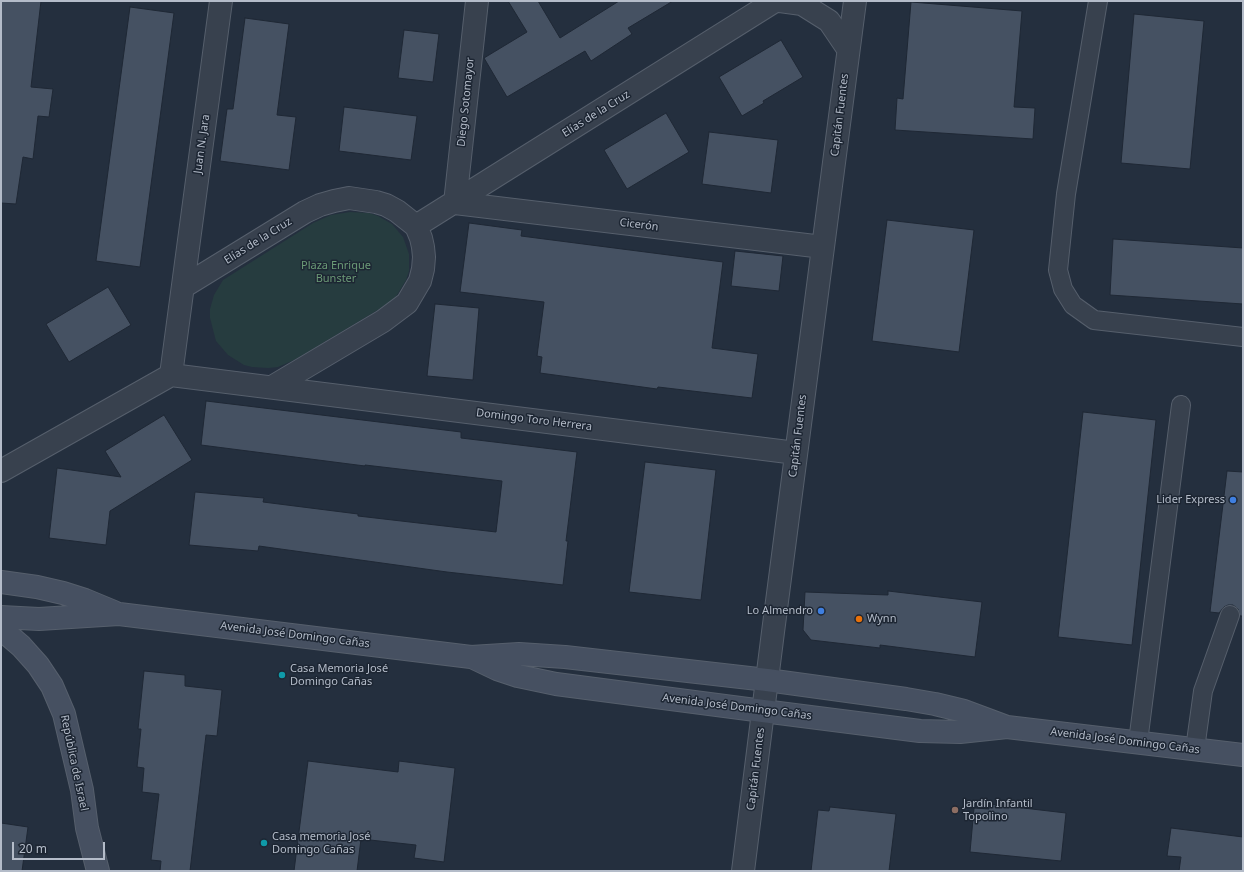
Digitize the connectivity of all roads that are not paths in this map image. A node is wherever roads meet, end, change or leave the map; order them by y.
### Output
1 (221, 1) edge
2 (477, 1) edge
3 (775, 1) edge
4 (780, 1) edge
5 (855, 1) edge
6 (1098, 1) edge
7 (848, 49) junction
8 (455, 203) junction
9 (416, 226) junction
10 (823, 247) junction
11 (183, 287) junction
12 (1243, 337) edge
13 (171, 375) junction
14 (272, 387) junction
15 (1181, 405) dead end
16 (796, 453) junction
17 (1, 471) edge
18 (1, 582) edge
19 (119, 614) junction
20 (1230, 615) dead end
21 (1, 617) edge
22 (1, 629) edge
23 (471, 657) junction
24 (767, 680) junction
25 (763, 711) junction
26 (1007, 727) junction
27 (1138, 742) junction
28 (1196, 749) junction
29 (1243, 755) edge
30 (98, 871) edge
31 (743, 871) edge

1 - 11 street, Juan N. Jara
2 - 8 street, Diego Sotomayor
3 - 8 street, Elías de la Cruz
4 - 7 street
5 - 7 street, Capitán Fuentes
6 - 12 lane
7 - 10 street, Capitán Fuentes
8 - 9 street, Elías de la Cruz
8 - 10 street, Cicerón
9 - 11 street, Elías de la Cruz
9 - 14 street
10 - 16 street, Capitán Fuentes
11 - 13 street
13 - 14 street
13 - 17 street
14 - 16 street, Domingo Toro Herrera
15 - 27 lane
16 - 24 street, Capitán Fuentes
18 - 19 street, Avenida José Domingo Cañas
19 - 21 street, Avenida José Domingo Cañas
19 - 23 street, Avenida José Domingo Cañas
20 - 28 lane
22 - 30 street, República de Israel
23 - 24 street, Avenida José Domingo Cañas
23 - 25 street, Avenida José Domingo Cañas
24 - 25 street, Capitán Fuentes
24 - 26 street, Avenida José Domingo Cañas
25 - 26 street, Avenida José Domingo Cañas
25 - 31 street, Capitán Fuentes
26 - 27 street, Avenida José Domingo Cañas
27 - 28 street, Avenida José Domingo Cañas
28 - 29 street, Avenida José Domingo Cañas

